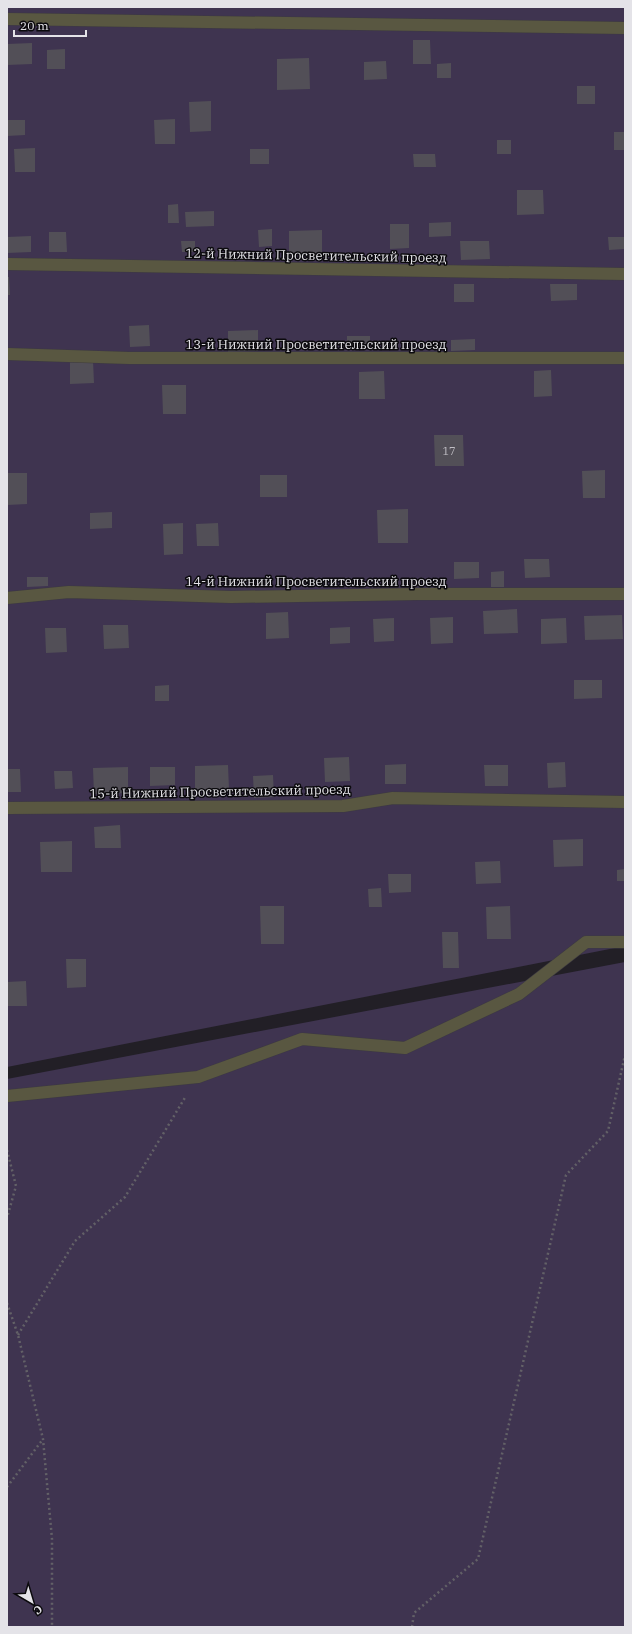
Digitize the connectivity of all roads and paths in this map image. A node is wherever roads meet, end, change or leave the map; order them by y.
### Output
1 (7, 19) edge
2 (625, 28) edge
3 (7, 264) edge
4 (625, 274) edge
5 (7, 354) edge
6 (625, 358) edge
7 (625, 594) edge
8 (7, 598) edge
9 (625, 802) edge
10 (7, 808) edge
11 (625, 942) edge
12 (625, 1055) edge
13 (198, 1077) junction
14 (7, 1096) edge
15 (7, 1150) edge
16 (7, 1218) edge
17 (7, 1302) edge
18 (18, 1335) junction
19 (43, 1439) junction
20 (7, 1486) edge
21 (52, 1627) edge
22 (412, 1627) edge

1 - 2 lane
3 - 4 lane, 12-й Нижний Просветительский проезд
5 - 6 lane, 13-й Нижний Просветительский проезд
7 - 8 lane, 14-й Нижний Просветительский проезд
9 - 10 lane, 15-й Нижний Просветительский проезд
11 - 13 lane
12 - 22 path
13 - 14 lane
13 - 18 path
15 - 16 path
17 - 18 path
18 - 19 path
19 - 20 path
19 - 21 path

